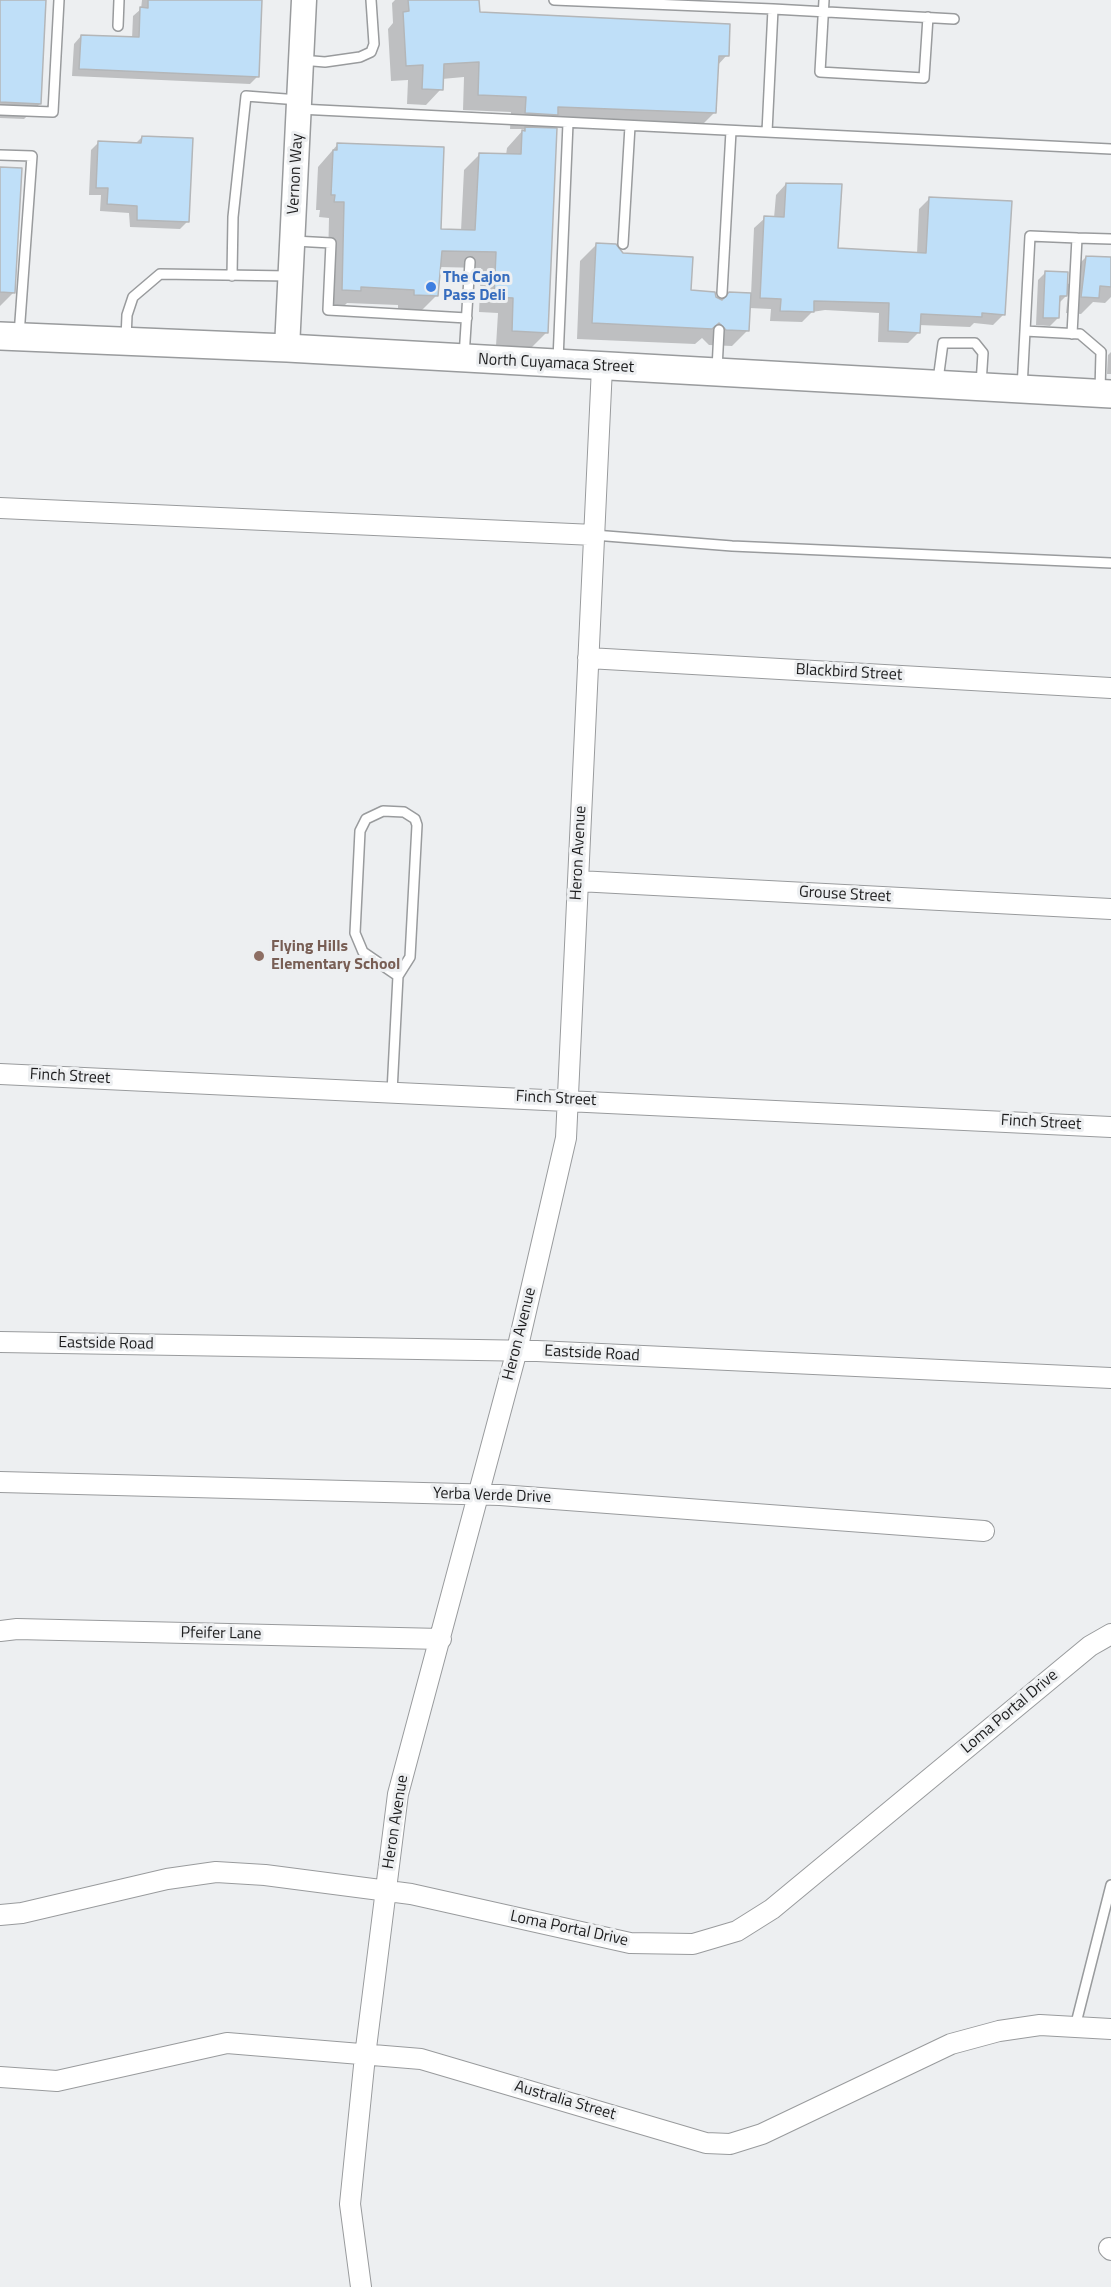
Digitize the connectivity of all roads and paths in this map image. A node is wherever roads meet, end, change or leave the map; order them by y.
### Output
1 (59, 0) edge
2 (119, 0) edge
3 (304, 0) edge
4 (371, 0) edge
5 (554, 0) edge
6 (824, 0) edge
7 (743, 4) edge
8 (773, 9) junction
9 (823, 12) junction
10 (928, 17) junction
11 (954, 19) dead end
12 (118, 26) dead end
13 (302, 60) junction
14 (299, 105) junction
15 (0, 110) edge
16 (568, 123) junction
17 (630, 126) junction
18 (731, 131) junction
19 (767, 132) junction
20 (1111, 149) edge
21 (0, 155) edge
22 (1077, 237) junction
23 (1111, 239) edge
24 (292, 241) junction
25 (622, 244) dead end
26 (470, 262) dead end
27 (232, 276) junction
28 (290, 276) junction
29 (722, 293) dead end
30 (467, 318) junction
31 (719, 330) dead end
32 (1025, 331) junction
33 (1072, 334) junction
34 (10, 337) edge
35 (126, 342) junction
36 (287, 348) junction
37 (464, 359) junction
38 (557, 364) junction
39 (602, 367) junction
40 (717, 373) junction
41 (938, 384) junction
42 (981, 387) junction
43 (1022, 389) junction
44 (1106, 393) edge
45 (0, 507) edge
46 (594, 535) junction
47 (1111, 563) edge
48 (588, 658) junction
49 (1111, 688) edge
50 (578, 881) junction
51 (1111, 909) edge
52 (398, 976) junction
53 (0, 1074) edge
54 (392, 1092) junction
55 (567, 1100) junction
56 (1111, 1127) edge
57 (0, 1342) edge
58 (517, 1350) junction
59 (1111, 1378) edge
60 (0, 1482) edge
61 (479, 1495) junction
62 (984, 1531) dead end
63 (0, 1630) edge
64 (1111, 1634) edge
65 (441, 1639) junction
66 (1111, 1885) edge
67 (386, 1891) junction
68 (0, 1915) edge
69 (1075, 2027) junction
70 (1111, 2029) edge
71 (365, 2056) junction
72 (0, 2077) edge
73 (361, 2287) edge

1 - 15 lane
2 - 12 lane
3 - 13 street, Vernon Way
4 - 13 lane
5 - 7 lane
6 - 9 lane
7 - 8 lane
8 - 9 lane
8 - 19 lane
9 - 10 lane
9 - 10 lane
10 - 11 lane
13 - 14 street, Vernon Way
14 - 16 lane
14 - 24 street, Vernon Way
14 - 27 lane
16 - 17 lane
16 - 38 lane
17 - 18 lane
17 - 25 lane
18 - 19 lane
18 - 29 lane
19 - 20 lane
21 - 34 lane
22 - 23 lane
22 - 32 lane
22 - 33 lane
24 - 28 street, Vernon Way
24 - 30 lane
26 - 30 lane
27 - 28 lane
27 - 35 lane
28 - 36 street, Vernon Way
30 - 37 lane
31 - 40 lane
32 - 33 lane
32 - 43 lane
33 - 44 lane
34 - 35 main road, North Cuyamaca Street
35 - 36 main road, North Cuyamaca Street
36 - 37 main road, North Cuyamaca Street
37 - 38 main road, North Cuyamaca Street
38 - 39 main road, North Cuyamaca Street
39 - 40 main road, North Cuyamaca Street
39 - 46 street, Heron Avenue
40 - 41 main road, North Cuyamaca Street
41 - 42 main road, North Cuyamaca Street
41 - 42 lane
42 - 43 main road, North Cuyamaca Street
43 - 44 main road, North Cuyamaca Street
45 - 46 street
46 - 47 lane
46 - 48 street, Heron Avenue
48 - 49 street, Blackbird Street
48 - 50 street, Heron Avenue
50 - 51 street, Grouse Street
50 - 55 street, Heron Avenue
52 - 52 lane
52 - 54 lane
53 - 54 street, Finch Street
54 - 55 street, Finch Street
55 - 56 street, Finch Street
55 - 58 street, Heron Avenue
57 - 58 street, Eastside Road
58 - 59 street, Eastside Road
58 - 61 street, Heron Avenue
60 - 61 street, Yerba Verde Drive
61 - 62 street, Yerba Verde Drive
61 - 65 street, Heron Avenue
63 - 65 street, Pfeifer Lane
64 - 67 street, Loma Portal Drive
65 - 67 street, Heron Avenue
66 - 69 lane
67 - 68 street, Loma Portal Drive
67 - 71 street, Heron Avenue
69 - 70 street, Australia Street
69 - 71 street, Australia Street
71 - 72 street, Australia Street
71 - 73 street, Heron Avenue

